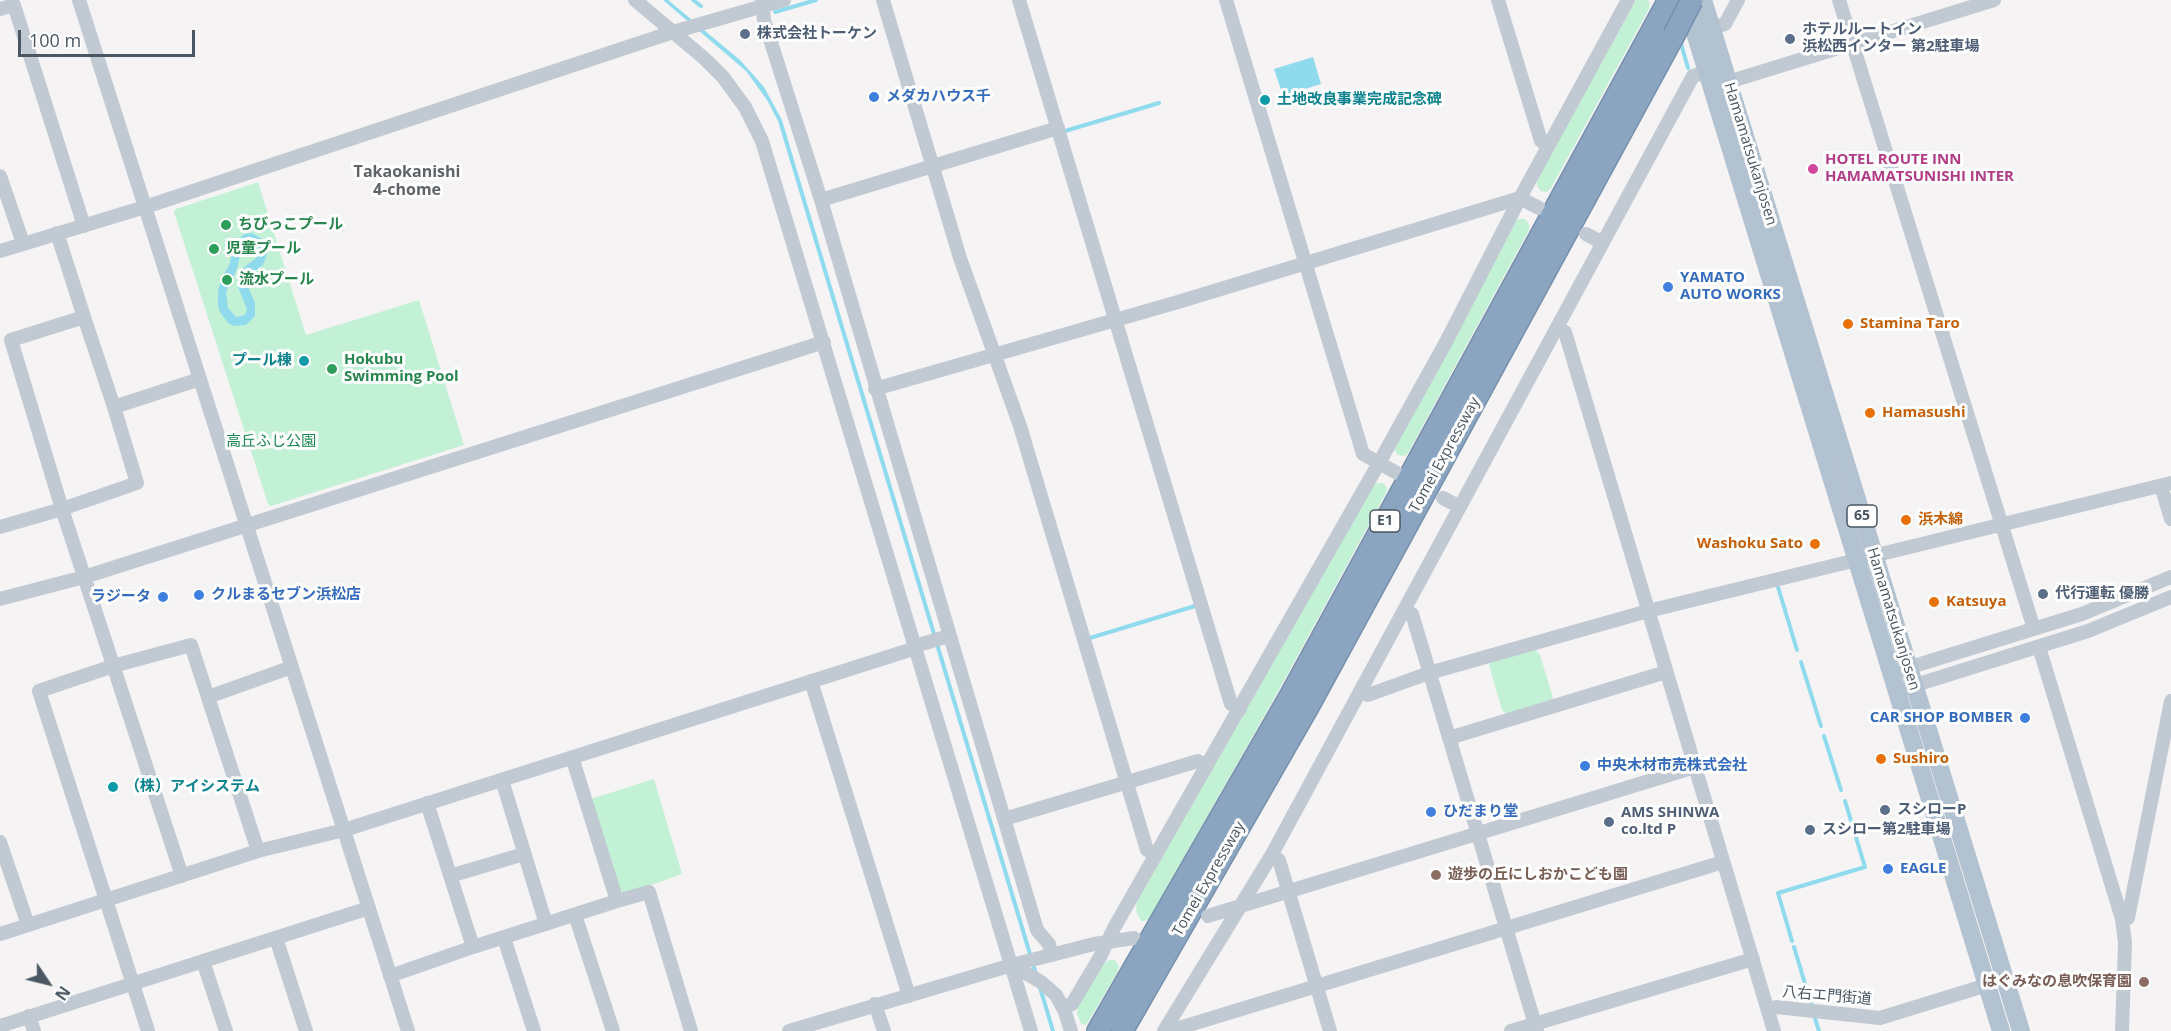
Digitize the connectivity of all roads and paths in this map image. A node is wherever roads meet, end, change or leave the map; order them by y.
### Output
1 (79, 0) edge
2 (635, 0) edge
3 (784, 0) edge
4 (883, 0) edge
5 (1019, 0) edge
6 (1226, 0) edge
7 (1498, 0) edge
8 (1628, 0) edge
9 (1692, 0) edge
10 (1702, 0) edge
11 (1738, 0) edge
12 (1839, 0) edge
13 (1994, 0) edge
14 (1673, 2) edge
15 (762, 3) edge
16 (0, 9) edge
17 (1711, 28) junction
18 (673, 32) junction
19 (1853, 44) junction
20 (1706, 72) junction
21 (1728, 82) junction
22 (1058, 128) junction
23 (1549, 145) junction
24 (932, 166) junction
25 (0, 176) edge
26 (1520, 198) junction
27 (821, 200) junction
28 (145, 207) junction
29 (1539, 208) dead end
30 (84, 226) junction
31 (57, 233) junction
32 (1586, 234) dead end
33 (23, 243) junction
34 (1603, 243) junction
35 (0, 251) edge
36 (1305, 263) junction
37 (84, 317) junction
38 (1115, 320) junction
39 (1557, 328) junction
40 (5, 342) edge
41 (824, 342) junction
42 (995, 355) junction
43 (200, 379) junction
44 (875, 389) junction
45 (114, 407) junction
46 (1379, 463) junction
47 (1397, 473) dead end
48 (2166, 484) edge
49 (1443, 498) dead end
50 (1460, 507) junction
51 (62, 509) junction
52 (2171, 519) edge
53 (2001, 525) junction
54 (0, 526) edge
55 (247, 526) junction
56 (1874, 556) junction
57 (1856, 560) junction
58 (84, 577) junction
59 (2171, 577) edge
60 (2171, 597) edge
61 (0, 599) edge
62 (1404, 610) junction
63 (1648, 611) junction
64 (2034, 629) junction
65 (947, 636) junction
66 (920, 646) junction
67 (2039, 647) junction
68 (114, 666) junction
69 (292, 667) junction
70 (1666, 672) junction
71 (1429, 673) junction
72 (1902, 679) junction
73 (812, 681) junction
74 (1360, 691) junction
75 (208, 697) junction
76 (2171, 701) edge
77 (1240, 709) junction
78 (1449, 738) junction
79 (572, 757) junction
80 (1207, 766) junction
81 (1695, 767) junction
82 (502, 780) junction
83 (1126, 782) junction
84 (428, 803) junction
85 (1004, 819) junction
86 (344, 830) junction
87 (1478, 833) junction
88 (0, 842) edge
89 (258, 851) junction
90 (524, 854) junction
91 (1156, 855) junction
92 (1271, 856) junction
93 (1723, 862) junction
94 (182, 876) junction
95 (450, 876) junction
96 (1288, 891) junction
97 (107, 900) junction
98 (617, 901) junction
99 (1241, 906) junction
100 (369, 908) junction
101 (575, 915) junction
102 (1208, 916) dead end
103 (2122, 919) junction
104 (546, 924) junction
105 (28, 925) junction
106 (1506, 928) junction
107 (0, 934) edge
108 (276, 938) junction
109 (504, 938) junction
110 (1134, 938) dead end
111 (1107, 943) junction
112 (473, 947) junction
113 (1046, 956) junction
114 (1753, 959) junction
115 (203, 961) junction
116 (1020, 967) junction
117 (390, 976) junction
118 (132, 983) junction
119 (1987, 985) junction
120 (1317, 986) junction
121 (909, 996) junction
122 (875, 1004) junction
123 (1063, 1007) junction
124 (1768, 1010) junction
125 (29, 1016) junction
126 (0, 1026) edge
127 (1536, 1027) edge
128 (1166, 1028) edge
129 (797, 1030) edge
130 (34, 1031) edge
131 (148, 1031) edge
132 (226, 1031) edge
133 (306, 1031) edge
134 (408, 1031) edge
135 (534, 1031) edge
136 (613, 1031) edge
137 (691, 1031) edge
138 (884, 1031) edge
139 (1031, 1031) edge
140 (1071, 1031) edge
141 (1098, 1031) edge
142 (1122, 1031) edge
143 (1330, 1031) edge
144 (1511, 1031) edge
145 (1774, 1031) edge
146 (2001, 1031) edge
147 (2021, 1031) edge
148 (2122, 1031) edge

1 - 28 street
2 - 18 street
3 - 15 street
4 - 24 street
5 - 22 street
6 - 36 street
7 - 23 street
8 - 23 street
9 - 142 highway, Tomei Expressway / E1, bridge
10 - 17 main road, Hamamatsukanjosen / 65
11 - 17 street
12 - 19 street
13 - 19 street
14 - 20 main road, Hamamatsukanjosen / 65
14 - 141 highway, Tomei Expressway / E1
15 - 18 street
15 - 27 street
16 - 30 street
17 - 21 main road, Hamamatsukanjosen / 65
18 - 28 street
18 - 41 street
19 - 21 street
19 - 53 street
20 - 34 street
20 - 57 main road, Hamamatsukanjosen / 65
21 - 56 main road, Hamamatsukanjosen / 65
22 - 24 street
22 - 38 street
23 - 26 street
24 - 27 street
24 - 42 street
25 - 33 street
26 - 29 street
26 - 36 street
26 - 46 street
27 - 44 street
28 - 30 street
28 - 43 street
30 - 31 street
31 - 33 street
31 - 37 street
32 - 34 street
33 - 35 street
34 - 39 street
36 - 38 street
36 - 46 street
37 - 40 street
37 - 45 street
38 - 42 street
38 - 77 street
39 - 50 street
39 - 63 street
40 - 51 street
41 - 55 street
41 - 66 street
42 - 44 street
42 - 83 street
43 - 45 street
43 - 55 street
44 - 65 street
45 - 51 street
46 - 47 street
46 - 77 street
48 - 52 street
48 - 53 street
49 - 50 street
50 - 62 street
51 - 54 street
51 - 58 street
53 - 56 street
53 - 64 street
55 - 58 street
55 - 69 street
56 - 57 street
56 - 72 main road, Hamamatsukanjosen / 65
57 - 63 street
57 - 72 main road, Hamamatsukanjosen / 65
58 - 61 street
58 - 68 street
59 - 64 street
60 - 67 street
62 - 71 street
62 - 74 street
63 - 70 street
63 - 71 street
64 - 72 street
65 - 66 street
65 - 85 street
66 - 73 street
66 - 116 street
67 - 72 street
67 - 103 street
68 - 75 street
68 - 94 street
68 - 97 street
69 - 75 street
69 - 86 street
70 - 78 street
70 - 81 street
71 - 74 street
71 - 78 street
72 - 119 main road, Hamamatsukanjosen / 65
72 - 147 main road, Hamamatsukanjosen / 65
73 - 79 street
73 - 121 street
74 - 92 street
75 - 89 street
76 - 103 street
77 - 80 street
78 - 87 street
79 - 82 street
79 - 98 street
80 - 83 street
80 - 91 street
81 - 87 street
81 - 93 street
82 - 84 street
82 - 90 street
83 - 85 street
83 - 91 street
84 - 86 street
84 - 95 street
85 - 113 street
86 - 89 street
86 - 100 street
87 - 96 street
87 - 106 street
88 - 105 street
89 - 94 street
90 - 95 street
90 - 104 street
91 - 111 street
92 - 96 street
92 - 99 street
93 - 106 street
93 - 114 street
94 - 97 street
95 - 112 street
96 - 99 street
96 - 120 street
97 - 105 street
97 - 118 street
98 - 101 street
98 - 137 street
99 - 102 street
99 - 128 street
100 - 108 street
100 - 117 street
101 - 104 street
101 - 136 street
103 - 148 street
104 - 109 street
105 - 107 street
106 - 120 street
106 - 127 street
108 - 115 street
108 - 133 street
109 - 112 street
109 - 135 street
110 - 111 street
111 - 113 street
111 - 123 street
112 - 117 street
113 - 116 street
114 - 124 street
114 - 127 street
115 - 118 street
115 - 132 street
116 - 121 street
116 - 123 street
116 - 139 street
117 - 134 street
118 - 125 street
118 - 131 street
119 - 124 street, 八右エ門街道
119 - 146 main road, Hamamatsukanjosen / 65
120 - 128 street
120 - 143 street
121 - 122 street
122 - 129 street
122 - 138 street
123 - 140 street
124 - 145 street
125 - 126 street
125 - 130 street
127 - 144 street

